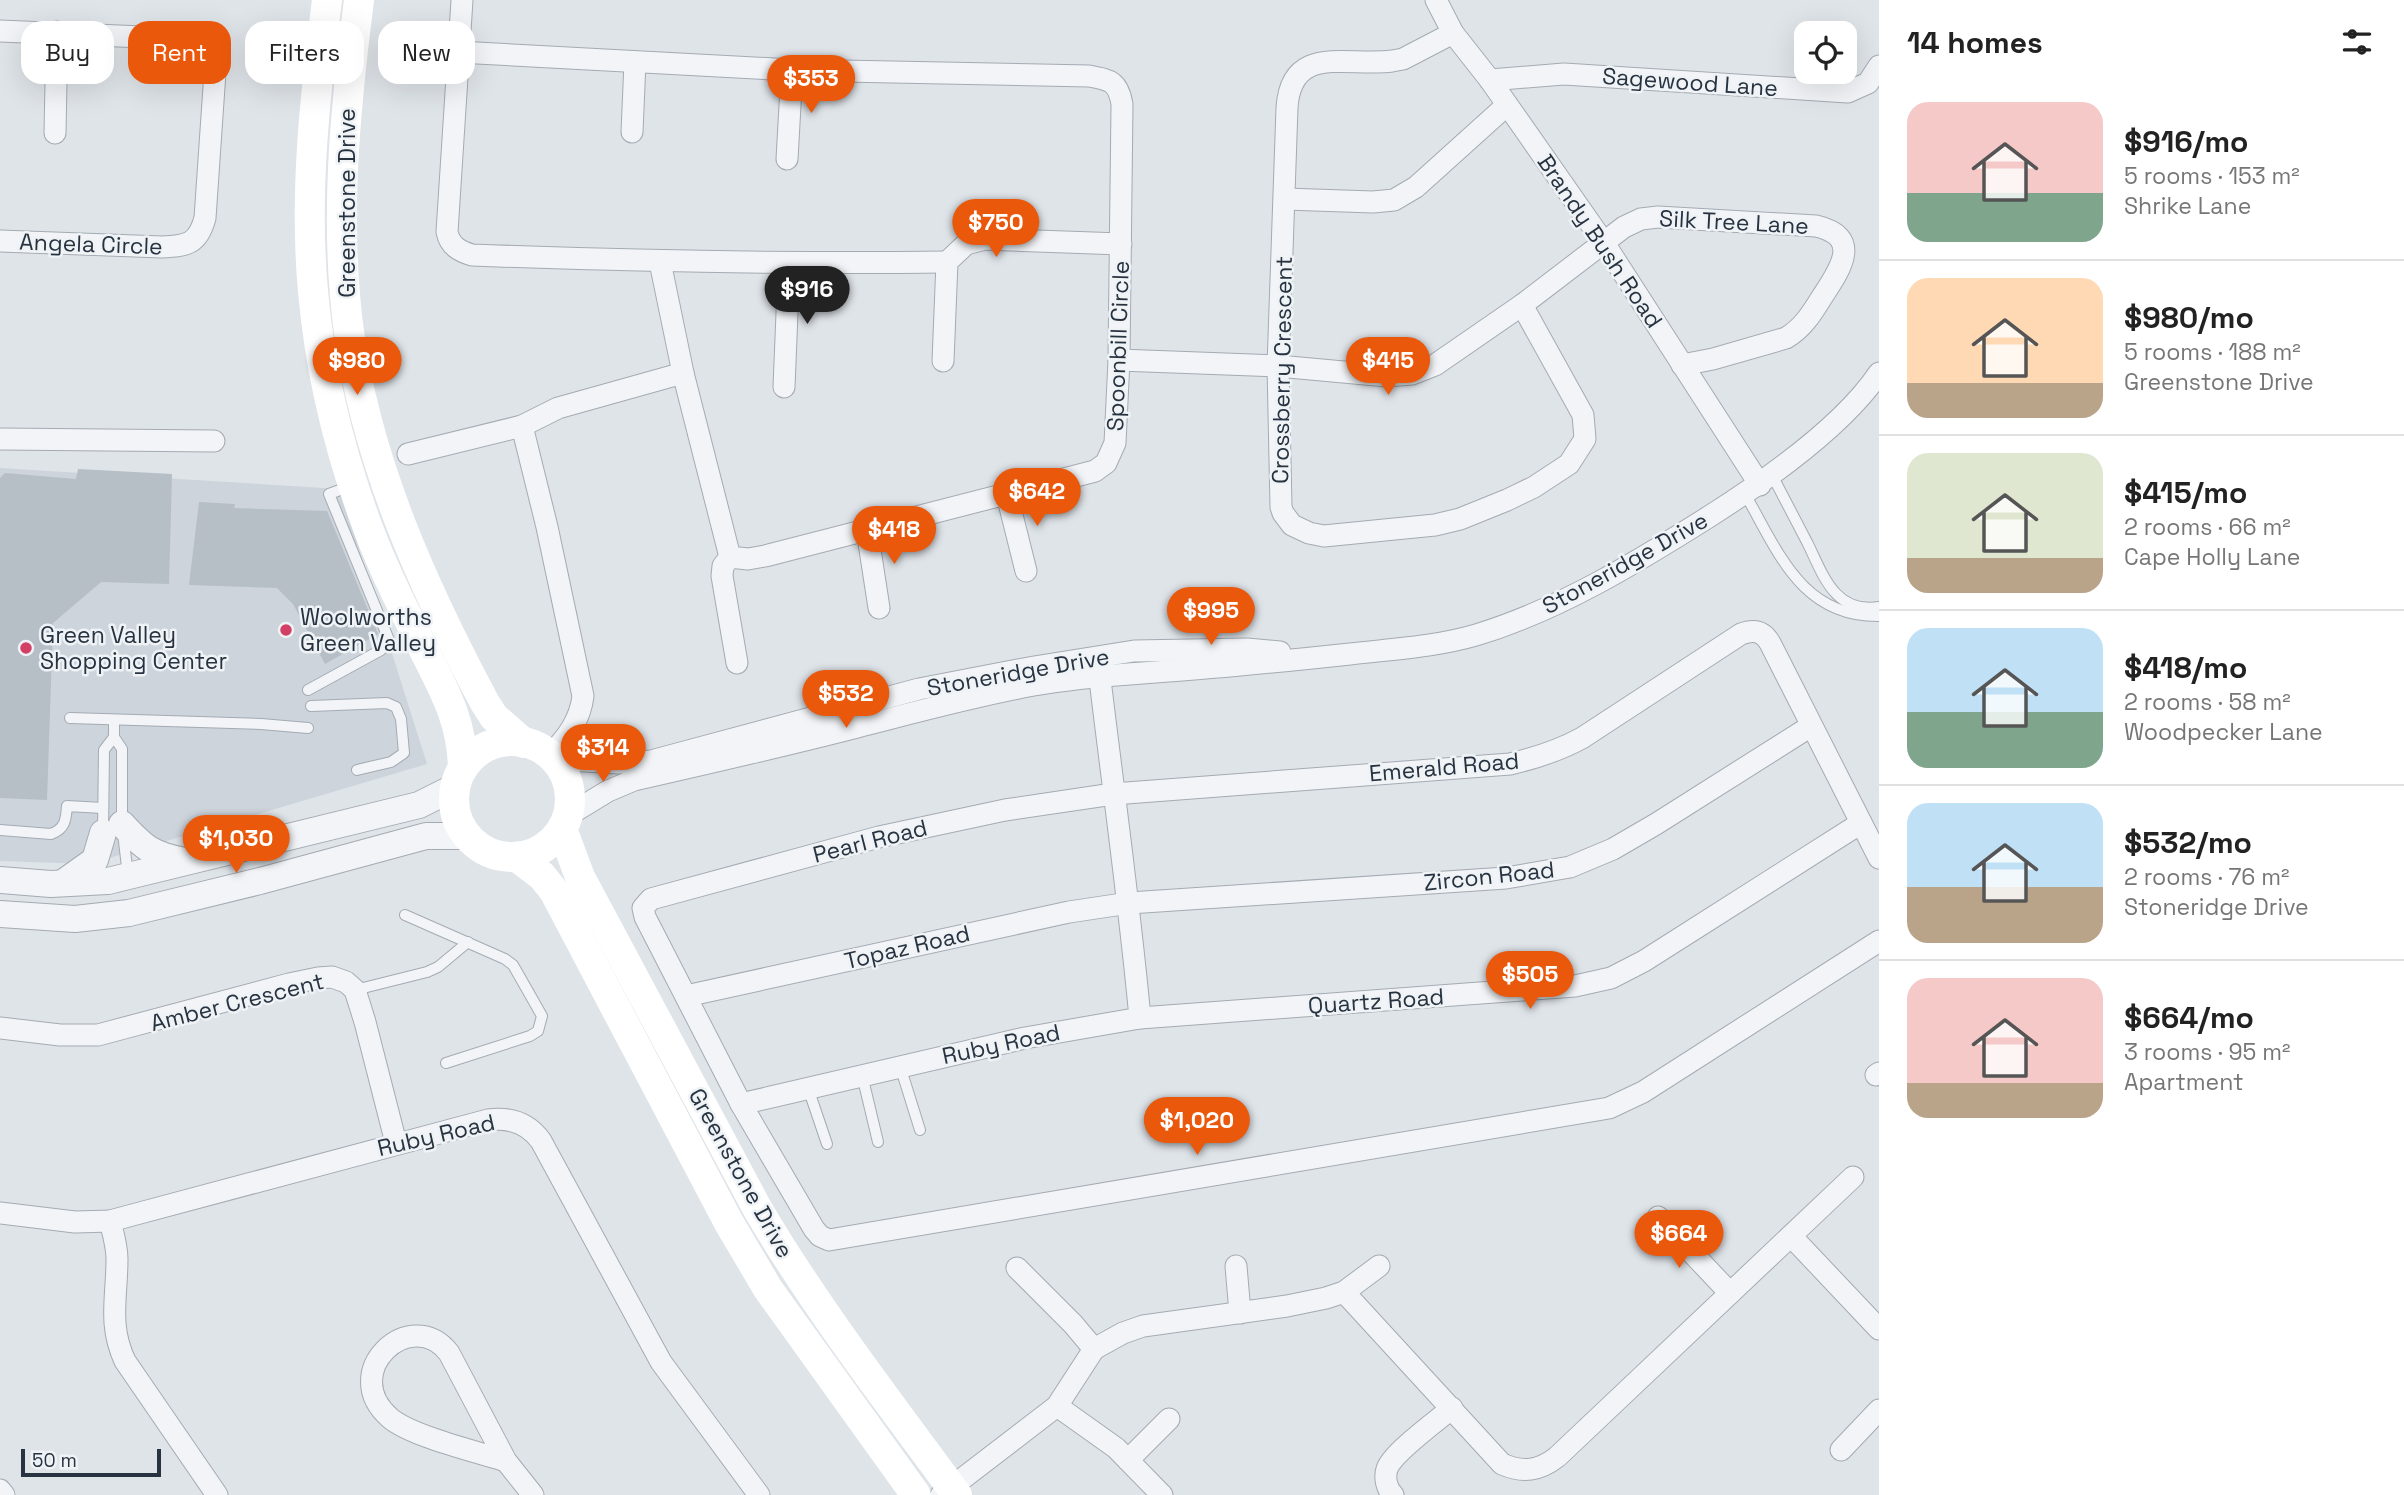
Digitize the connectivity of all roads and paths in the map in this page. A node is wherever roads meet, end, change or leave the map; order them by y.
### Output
1 (327, 0) edge
2 (359, 0) edge
3 (463, 0) edge
4 (1436, 0) edge
5 (461, 21) edge
6 (0, 31) edge
7 (21, 31) edge
8 (1453, 33) junction
9 (114, 35) edge
10 (475, 53) edge
11 (635, 62) junction
12 (1879, 66) edge
13 (792, 70) junction
14 (1490, 80) junction
15 (56, 84) edge
16 (456, 84) edge
17 (1507, 104) junction
18 (55, 132) dead end
19 (632, 132) dead end
20 (787, 159) dead end
21 (1285, 199) junction
22 (0, 241) edge
23 (1604, 243) junction
24 (1121, 244) junction
25 (660, 262) junction
26 (947, 262) junction
27 (789, 264) junction
28 (1522, 306) junction
29 (1713, 359) junction
30 (1119, 360) junction
31 (943, 361) dead end
32 (1682, 365) junction
33 (1278, 366) junction
34 (683, 373) junction
35 (1879, 373) edge
36 (1694, 383) junction
37 (784, 387) dead end
38 (522, 426) junction
39 (0, 439) edge
40 (214, 441) dead end
41 (408, 454) dead end
42 (1759, 485) junction
43 (341, 490) junction
44 (1007, 495) junction
45 (867, 530) junction
46 (730, 557) junction
47 (1026, 571) dead end
48 (1879, 607) edge
49 (879, 608) dead end
50 (1879, 616) edge
51 (737, 663) dead end
52 (1099, 667) junction
53 (308, 690) dead end
54 (311, 706) dead end
55 (70, 718) dead end
56 (114, 720) junction
57 (1811, 726) junction
58 (308, 728) dead end
59 (114, 737) junction
60 (542, 752) junction
61 (357, 770) dead end
62 (459, 777) junction
63 (1112, 794) junction
64 (109, 822) junction
65 (565, 822) junction
66 (1861, 822) junction
67 (0, 830) edge
68 (467, 836) junction
69 (517, 857) junction
70 (1879, 858) edge
71 (191, 862) junction
72 (112, 872) junction
73 (0, 880) edge
74 (260, 881) junction
75 (63, 883) junction
76 (1129, 903) junction
77 (0, 914) edge
78 (405, 915) dead end
79 (1879, 941) edge
80 (468, 942) junction
81 (355, 990) junction
82 (687, 996) junction
83 (1140, 1018) junction
84 (0, 1028) edge
85 (446, 1063) dead end
86 (900, 1066) junction
87 (862, 1075) junction
88 (808, 1088) junction
89 (741, 1104) junction
90 (920, 1130) dead end
91 (878, 1142) dead end
92 (396, 1143) junction
93 (827, 1144) dead end
94 (1853, 1177) dead end
95 (0, 1213) edge
96 (1658, 1217) dead end
97 (110, 1221) junction
98 (1791, 1236) junction
99 (1379, 1265) dead end
100 (1236, 1266) dead end
101 (1017, 1268) dead end
102 (1344, 1292) junction
103 (1730, 1293) junction
104 (1240, 1313) junction
105 (1879, 1329) edge
106 (1094, 1349) junction
107 (1058, 1406) junction
108 (1452, 1408) junction
109 (1879, 1410) edge
110 (1169, 1419) dead end
111 (1840, 1450) dead end
112 (1128, 1460) junction
113 (506, 1461) junction
114 (0, 1490) edge
115 (950, 1493) edge
116 (4, 1495) edge
117 (217, 1495) edge
118 (533, 1495) edge
119 (759, 1495) edge
120 (916, 1495) edge
121 (1162, 1495) edge
122 (1393, 1495) edge

1 - 43 main road, Greenstone Drive
2 - 60 main road, Greenstone Drive
3 - 5 street
4 - 8 street, Brandy Bush Road
6 - 7 street
8 - 14 street, Brandy Bush Road
8 - 21 street, Crossberry Crescent
9 - 22 street, Angela Circle
10 - 11 street, Spoonbill Circle
11 - 13 street, Spoonbill Circle
11 - 19 street
12 - 14 street, Sagewood Lane
13 - 20 street
13 - 24 street, Spoonbill Circle
14 - 17 street, Brandy Bush Road
15 - 18 street
16 - 25 street
17 - 21 street
17 - 23 street, Brandy Bush Road
21 - 33 street, Crossberry Crescent
23 - 28 street
23 - 29 street, Silk Tree Lane
23 - 32 street, Brandy Bush Road
24 - 26 street
24 - 30 street, Spoonbill Circle
25 - 27 street
25 - 34 street
26 - 27 street
26 - 31 street
27 - 37 street
28 - 33 street
28 - 33 street, Crossberry Crescent
29 - 32 street, Silk Tree Lane
29 - 36 street
30 - 33 street
30 - 44 street, Spoonbill Circle
32 - 36 street, Brandy Bush Road
34 - 38 street
34 - 46 street
35 - 42 street, Stoneridge Drive
36 - 42 street, Brandy Bush Road
38 - 41 street
38 - 60 street
39 - 40 street
42 - 48 lane
42 - 50 lane
42 - 52 street, Stoneridge Drive
43 - 53 lane
43 - 62 main road, Greenstone Drive
44 - 45 street, Spoonbill Circle
44 - 47 street
45 - 46 street, Spoonbill Circle
45 - 49 street
46 - 51 street
52 - 60 street, Stoneridge Drive
52 - 63 street
52 - 65 street, Stoneridge Drive
54 - 61 lane
55 - 56 lane
56 - 58 lane
56 - 59 lane
57 - 63 street, Emerald Road
57 - 66 street
57 - 76 street, Zircon Road
59 - 64 lane
59 - 64 lane
60 - 62 main road
60 - 65 main road
62 - 68 main road
62 - 71 street
63 - 76 street
63 - 82 street, Pearl Road
64 - 67 lane
64 - 71 street
64 - 72 lane
64 - 72 lane
64 - 75 street
65 - 69 main road
65 - 115 main road, Greenstone Drive
66 - 70 street
66 - 83 street, Quartz Road
68 - 69 main road
68 - 74 street
69 - 120 main road, Greenstone Drive
71 - 72 street
72 - 74 street
72 - 75 street
73 - 75 street
74 - 77 street
76 - 82 street, Topaz Road
76 - 83 street
78 - 80 lane
79 - 89 street
80 - 81 lane
80 - 85 lane
81 - 84 street, Amber Crescent
81 - 92 street, Amber Crescent
82 - 89 street
83 - 86 street, Ruby Road
86 - 87 street, Ruby Road
86 - 90 lane
87 - 88 street, Ruby Road
87 - 91 lane
88 - 89 street, Ruby Road
88 - 93 lane
92 - 97 street, Ruby Road
92 - 119 street, Ruby Road
94 - 98 street
95 - 97 street, Ruby Road
96 - 103 street
97 - 117 street
98 - 103 street
98 - 105 street
99 - 102 street
100 - 104 street
101 - 106 street
102 - 104 street
102 - 108 street
103 - 108 street
104 - 106 street
106 - 107 street
107 - 112 street
107 - 115 street
108 - 122 street
109 - 111 street
110 - 112 street
112 - 121 street
113 - 113 street
113 - 118 street
114 - 116 street

